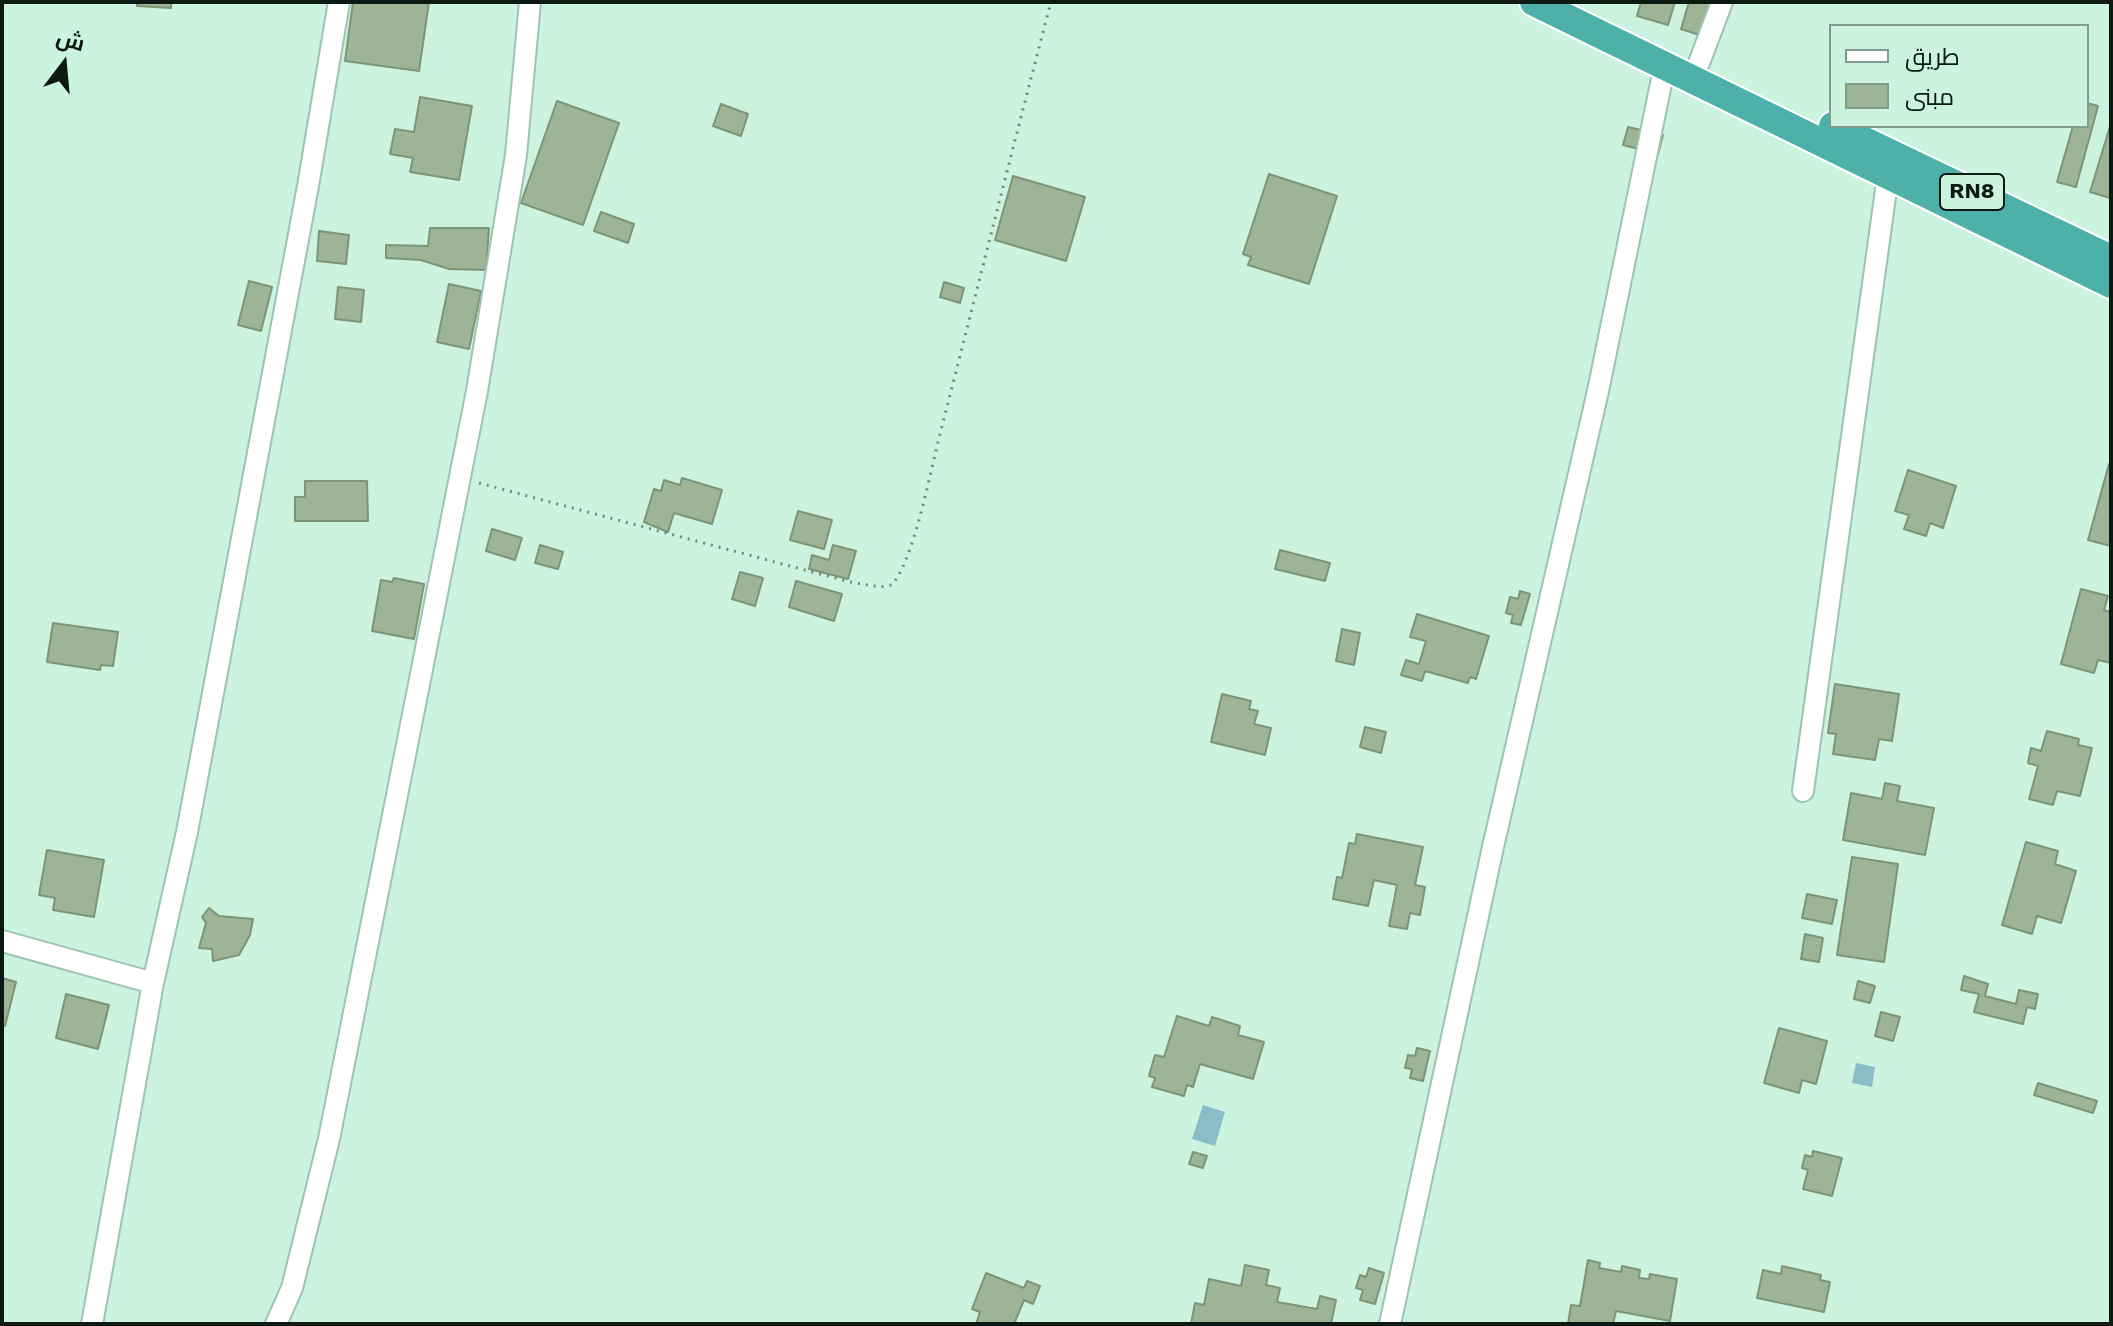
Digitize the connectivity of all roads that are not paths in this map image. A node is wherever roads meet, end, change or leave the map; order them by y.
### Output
1 (339, 2) edge
2 (530, 2) edge
3 (1534, 2) edge
4 (1573, 2) edge
5 (1722, 2) edge
6 (1699, 63) junction
7 (1665, 64) junction
8 (1829, 125) edge
9 (1836, 128) edge
10 (1888, 175) junction
11 (2111, 259) edge
12 (2111, 284) edge
13 (1803, 791) dead end
14 (2, 941) edge
15 (153, 983) junction
16 (92, 1324) edge
17 (276, 1324) edge
18 (1390, 1324) edge

1 - 15 street
2 - 17 street
3 - 7 highway, RN8
4 - 6 highway, RN8
5 - 6 street
6 - 8 highway, RN8
7 - 10 highway, RN8
7 - 18 street
9 - 11 highway, RN8
10 - 12 highway, RN8
10 - 13 street
14 - 15 street
15 - 16 street

